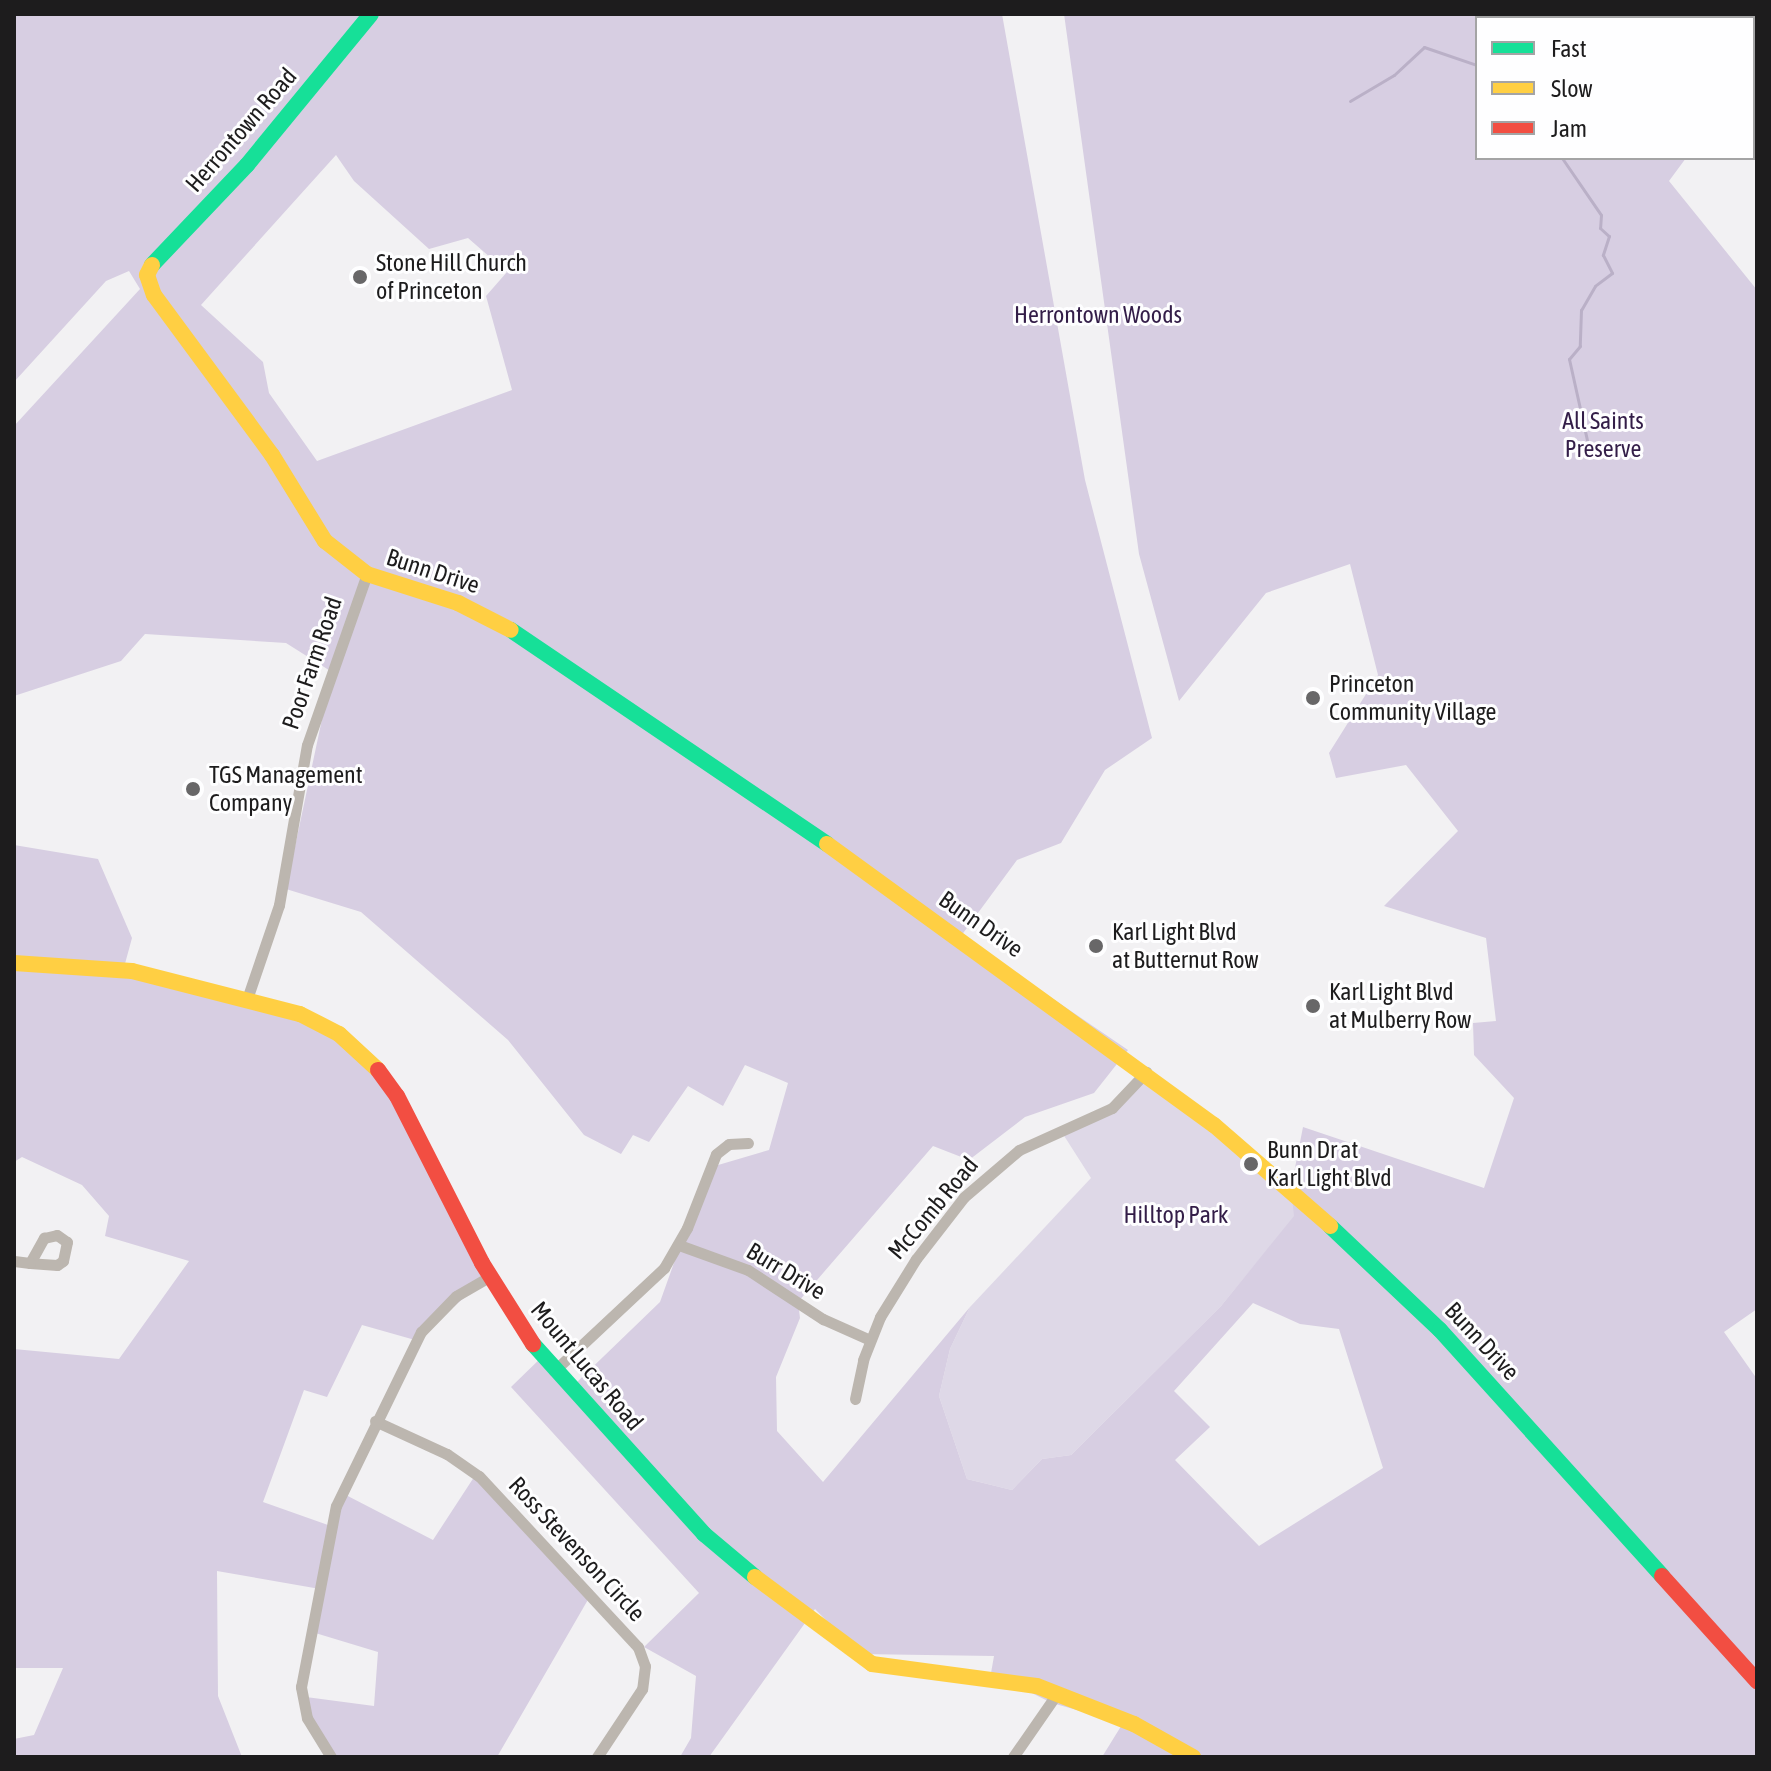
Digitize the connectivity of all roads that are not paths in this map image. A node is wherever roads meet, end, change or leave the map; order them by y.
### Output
1 (371, 14) edge
2 (147, 275) joint
3 (367, 574) junction
4 (14, 963) edge
5 (247, 999) junction
6 (1146, 1072) junction
7 (748, 1143) dead end
8 (679, 1245) junction
9 (14, 1261) edge
10 (30, 1263) dead end
11 (490, 1276) junction
12 (870, 1340) junction
13 (554, 1371) junction
14 (855, 1399) dead end
15 (375, 1421) junction
16 (1757, 1681) edge
17 (1058, 1692) junction
18 (331, 1757) edge
19 (597, 1757) edge
20 (1013, 1757) edge
21 (1193, 1757) edge

1 - 2 street, Herrontown Road
2 - 3 street, Bunn Drive
3 - 5 street, Poor Farm Road
3 - 6 street, Bunn Drive
4 - 5 street, Mount Lucas Road
5 - 11 street, Mount Lucas Road
6 - 12 street, McComb Road
6 - 16 street, Bunn Drive
7 - 8 street
8 - 12 street, Burr Drive
8 - 13 street
9 - 10 street
11 - 13 street, Mount Lucas Road
11 - 15 street
12 - 14 street, McComb Road
13 - 17 street, Mount Lucas Road
15 - 18 street
15 - 19 street, Ross Stevenson Circle
17 - 20 street
17 - 21 street, Mount Lucas Road

